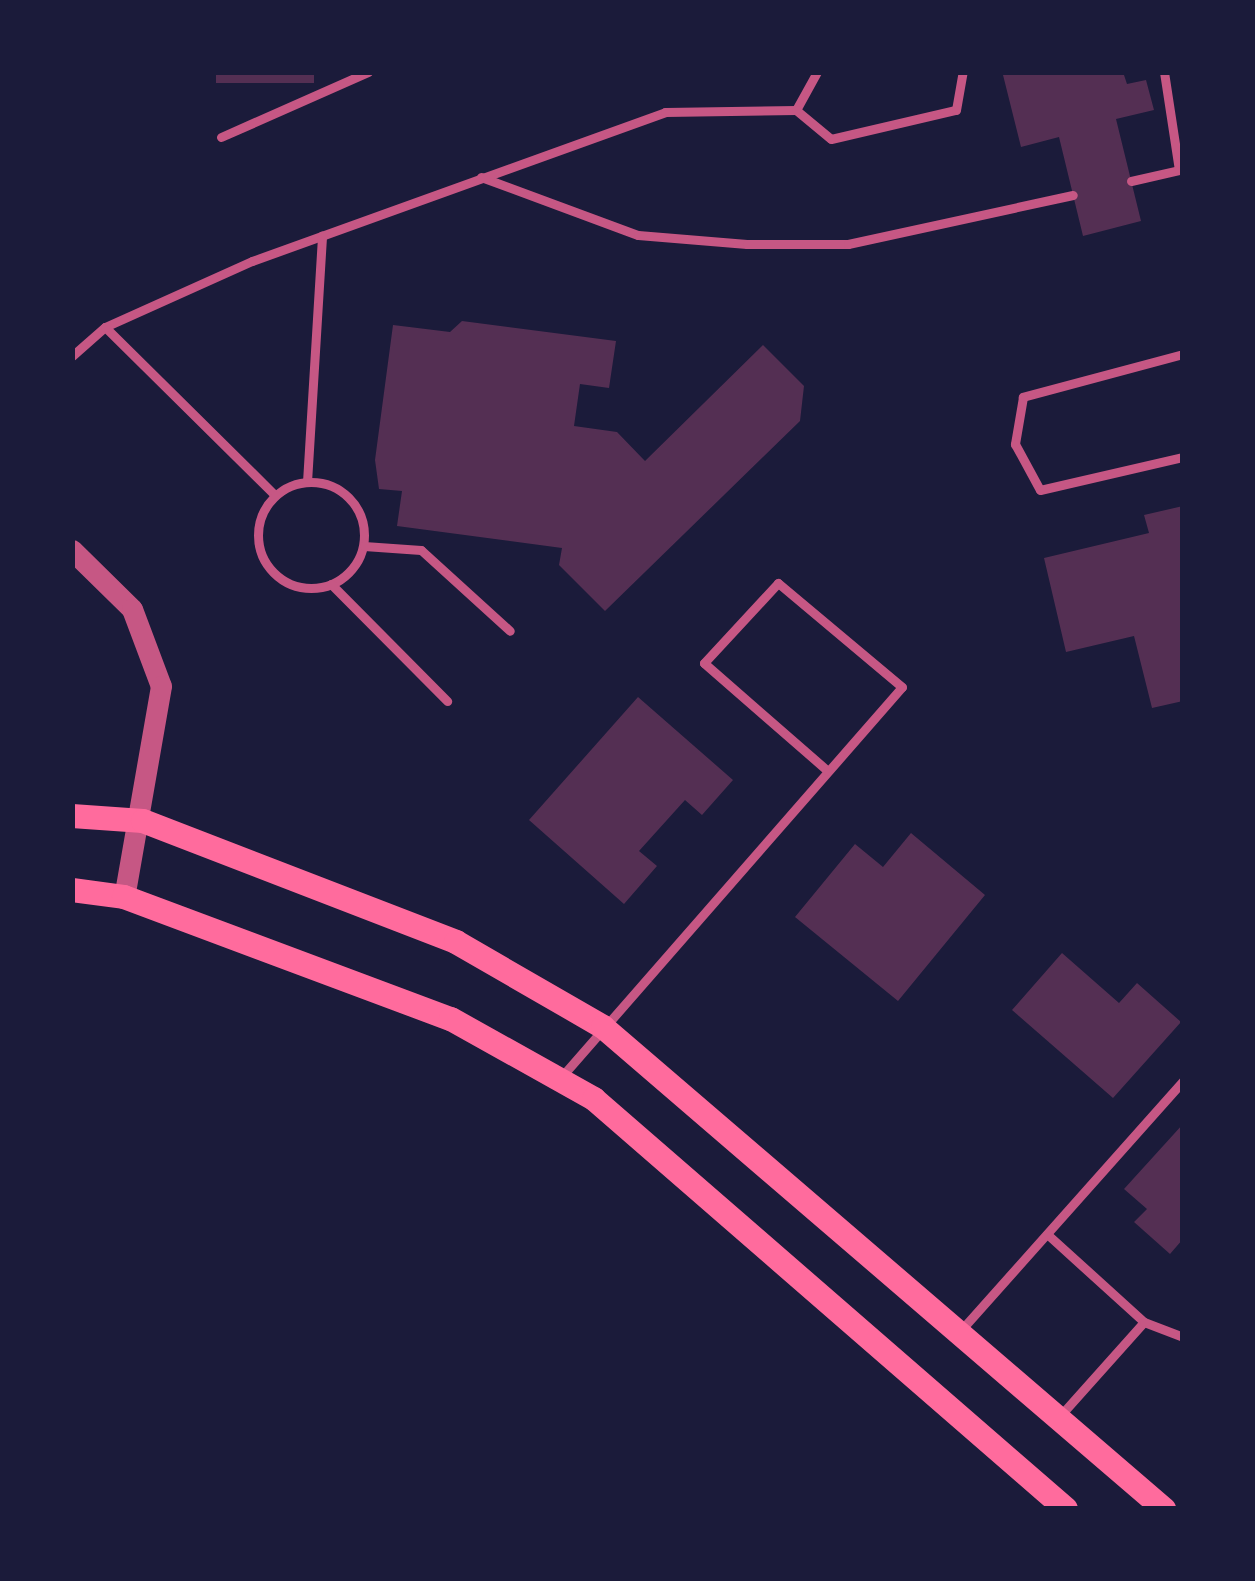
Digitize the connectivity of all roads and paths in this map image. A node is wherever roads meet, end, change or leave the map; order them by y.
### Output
1 (368, 72) edge
2 (818, 72) edge
3 (963, 72) edge
4 (1164, 72) edge
5 (796, 110) junction
6 (221, 137) dead end
7 (481, 178) junction
8 (1131, 181) dead end
9 (1073, 195) dead end
10 (322, 236) junction
11 (105, 327) junction
12 (1183, 354) edge
13 (72, 356) edge
14 (1183, 457) edge
15 (307, 482) junction
16 (275, 495) junction
17 (364, 546) junction
18 (72, 550) edge
19 (332, 584) junction
20 (510, 631) dead end
21 (447, 701) dead end
22 (828, 771) junction
23 (72, 816) edge
24 (143, 821) junction
25 (72, 890) edge
26 (124, 897) junction
27 (603, 1027) junction
28 (559, 1079) junction
29 (1183, 1081) edge
30 (1047, 1234) junction
31 (1144, 1322) junction
32 (958, 1333) junction
33 (1183, 1337) edge
34 (1058, 1419) junction
35 (1066, 1509) edge
36 (1163, 1509) edge

1 - 6 lane
2 - 5 lane
3 - 5 lane
4 - 8 lane
5 - 7 lane
7 - 9 lane
7 - 10 lane
10 - 11 lane
10 - 15 lane
11 - 13 lane
11 - 16 lane
12 - 14 lane
15 - 16 lane
15 - 17 lane
16 - 19 lane
17 - 19 lane
17 - 20 lane
18 - 24 street
19 - 21 lane
22 - 22 lane
22 - 27 lane
23 - 24 main road
24 - 26 street
24 - 27 main road
25 - 26 main road
26 - 28 main road
27 - 28 lane
27 - 32 main road
28 - 35 main road
29 - 30 lane
30 - 31 lane
30 - 32 lane
31 - 33 lane
31 - 34 lane
32 - 34 main road
34 - 36 main road

